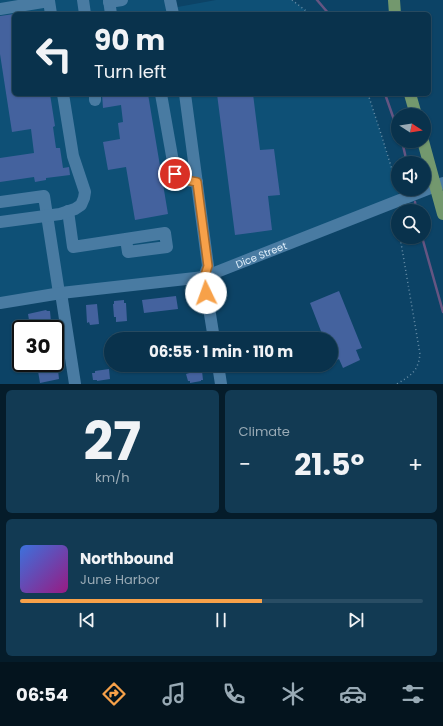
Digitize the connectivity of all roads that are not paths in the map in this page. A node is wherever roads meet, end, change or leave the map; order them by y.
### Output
1 (83, 0) edge
2 (122, 0) edge
3 (170, 0) edge
4 (394, 0) edge
5 (15, 3) edge
6 (110, 5) edge
7 (0, 9) edge
8 (51, 12) edge
9 (85, 12) edge
10 (173, 12) edge
11 (395, 12) edge
12 (63, 96) edge
13 (160, 96) edge
14 (185, 96) edge
15 (411, 96) edge
16 (414, 108) edge
17 (426, 148) edge
18 (197, 182) junction
19 (439, 185) edge
20 (0, 202) edge
21 (68, 211) junction
22 (443, 214) edge
23 (47, 215) junction
24 (0, 222) edge
25 (126, 239) dead end
26 (204, 278) junction
27 (60, 293) junction
28 (0, 303) edge
29 (213, 332) edge
30 (219, 372) edge
31 (75, 384) edge
32 (221, 384) edge

1 - 9 street
2 - 6 street
3 - 10 street
4 - 11 main road
5 - 7 street
5 - 8 street
12 - 21 street
13 - 18 street
14 - 18 street
15 - 16 main road
17 - 19 main road
18 - 26 street
19 - 22 main road
19 - 26 street, Dice Street
20 - 23 street
21 - 23 street
21 - 25 street
23 - 24 street
23 - 27 street
26 - 27 street, Dice Street
26 - 29 street
27 - 28 street, Dice Street
27 - 31 street
30 - 32 street

